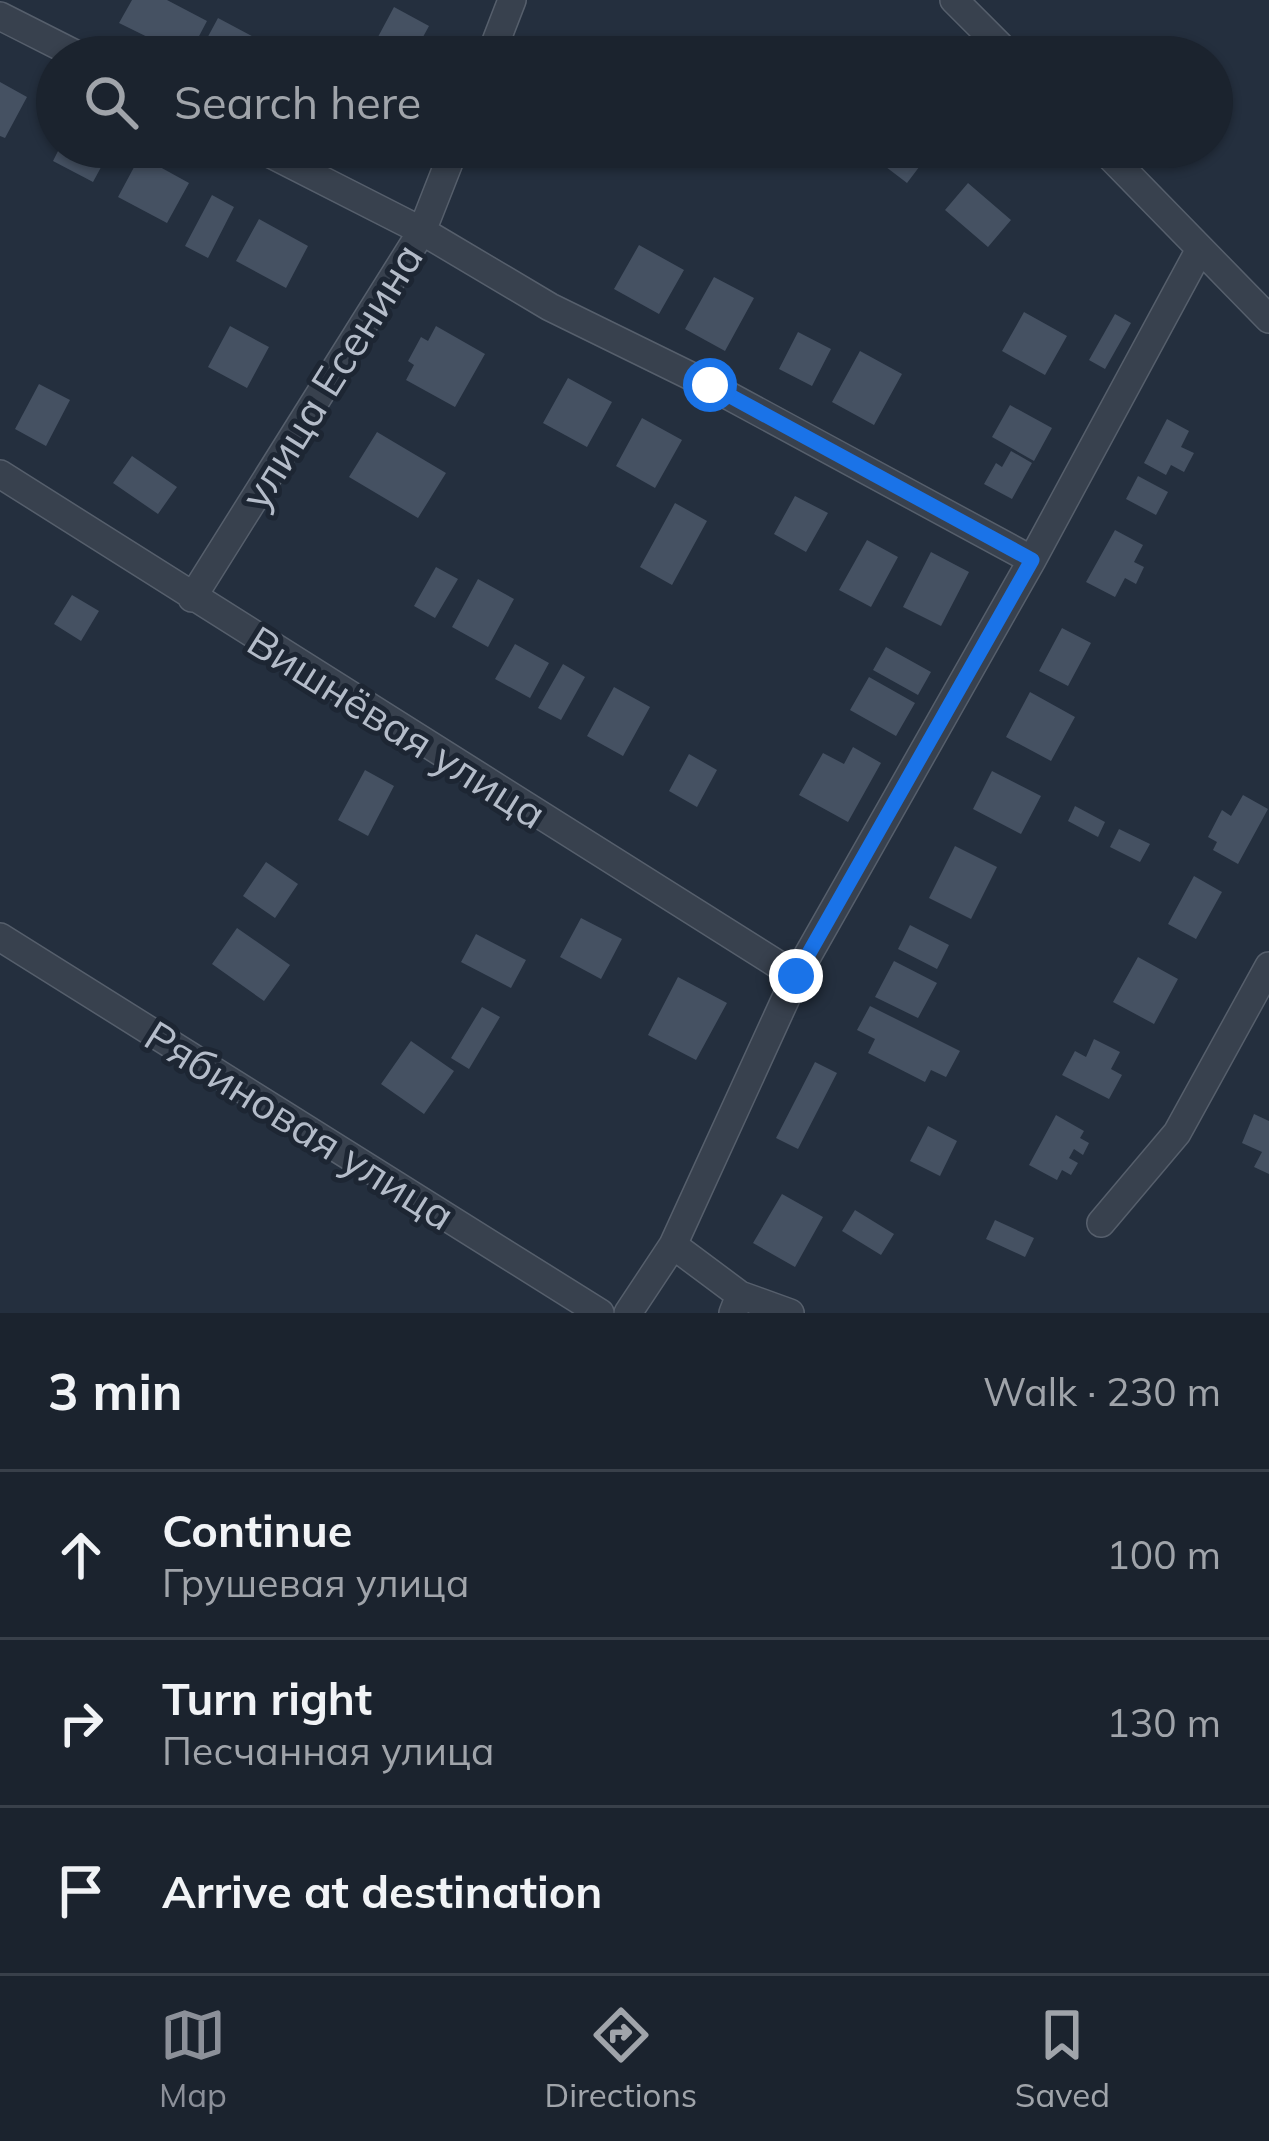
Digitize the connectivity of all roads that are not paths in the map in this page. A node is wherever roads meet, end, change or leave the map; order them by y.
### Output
1 (512, 0) edge
2 (954, 0) edge
3 (0, 16) edge
4 (40, 36) edge
5 (498, 36) edge
6 (990, 36) edge
7 (298, 168) edge
8 (447, 168) edge
9 (1121, 168) edge
10 (422, 231) junction
11 (1199, 250) junction
12 (1269, 319) edge
13 (0, 474) edge
14 (1032, 560) junction
15 (192, 598) junction
16 (0, 938) edge
17 (1269, 967) edge
18 (796, 976) junction
19 (1101, 1223) dead end
20 (673, 1245) junction
21 (736, 1304) edge
22 (600, 1313) edge
23 (628, 1313) edge
24 (790, 1313) edge

1 - 5 street
2 - 6 street
3 - 4 street
7 - 10 street
8 - 10 street, улица Есенина
9 - 11 street
10 - 14 street
10 - 15 street, улица Есенина
11 - 12 street
11 - 14 street
13 - 15 street, Вишнёвая улица
14 - 18 street
15 - 18 street, Вишнёвая улица
16 - 22 street, Рябиновая улица
17 - 19 street
18 - 20 street
20 - 21 street
20 - 23 street
21 - 24 street

